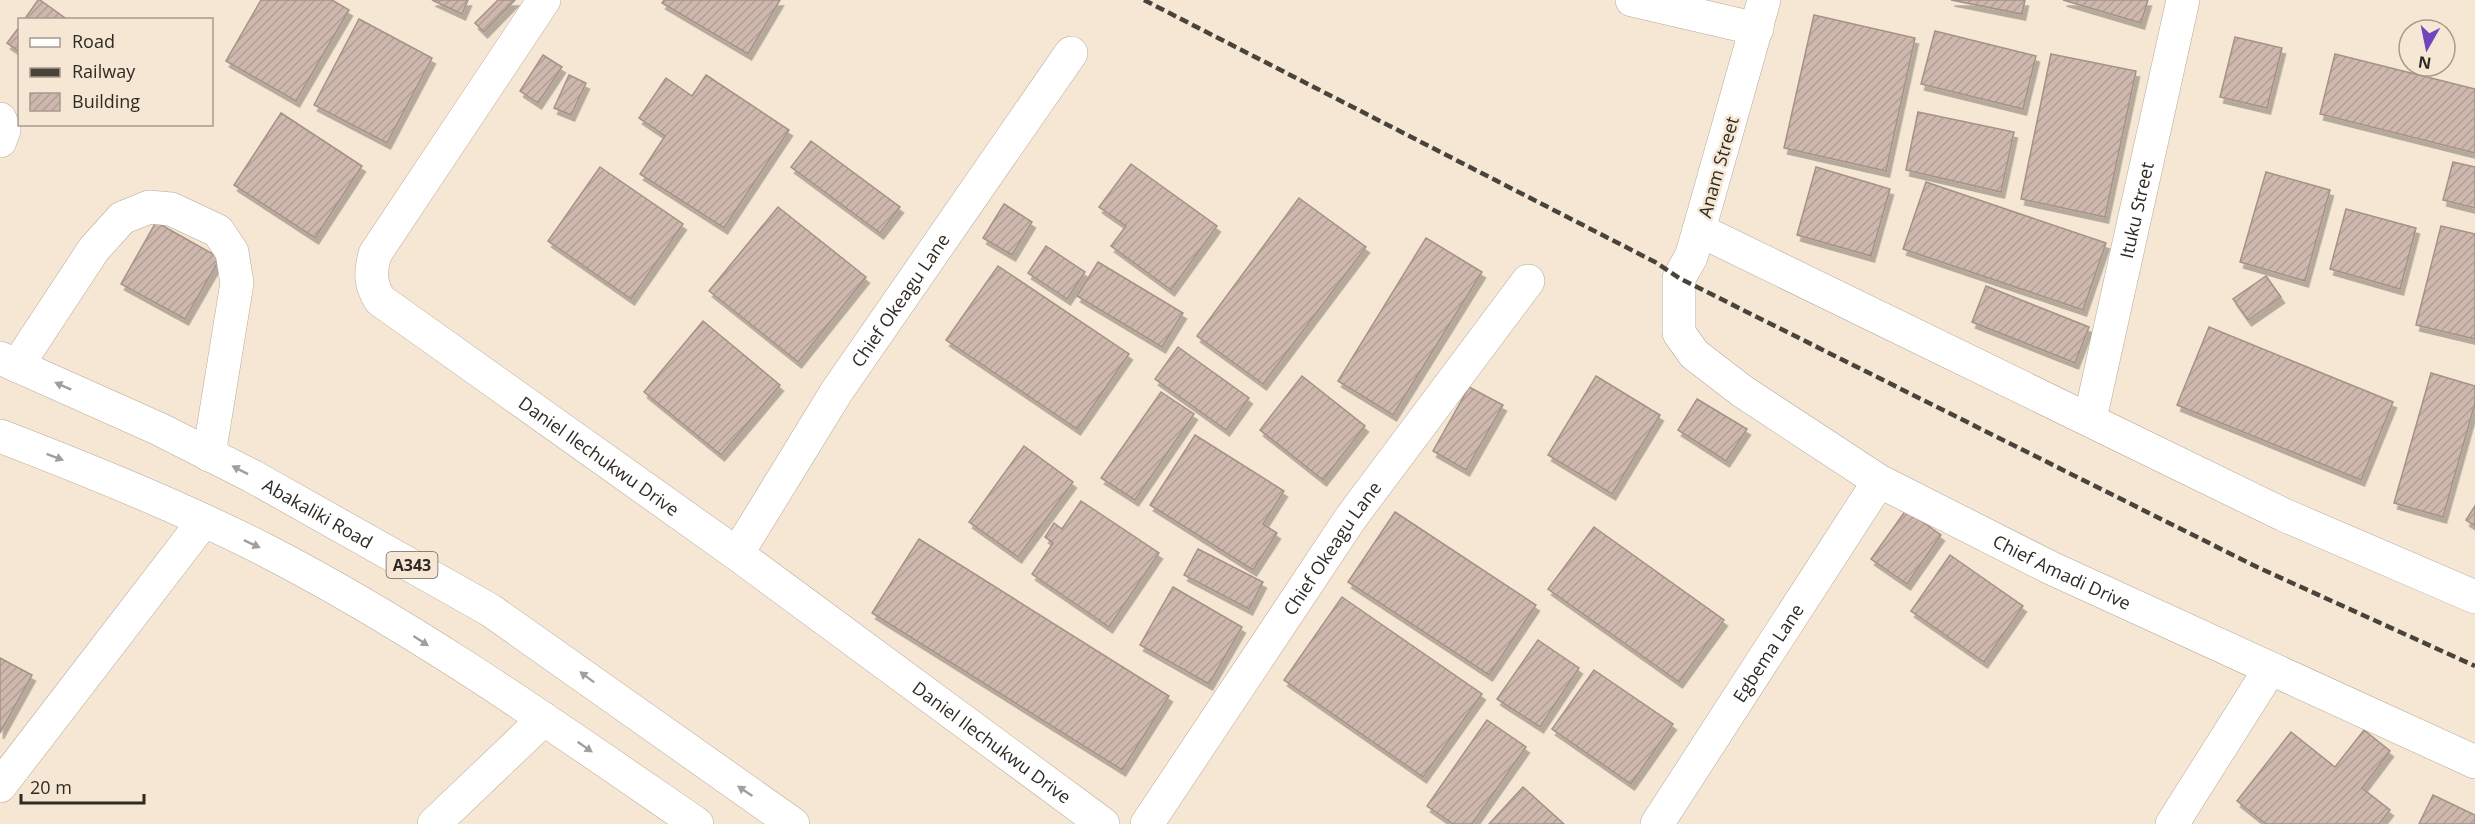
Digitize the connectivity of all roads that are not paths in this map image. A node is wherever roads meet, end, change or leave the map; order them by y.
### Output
1 (544, 0) edge
2 (1632, 0) edge
3 (2183, 0) edge
4 (1761, 14) edge
5 (1071, 53) dead end
6 (0, 119) edge
7 (0, 141) edge
8 (1699, 230) junction
9 (1528, 281) dead end
10 (1679, 333) joint
11 (9, 362) edge
12 (2090, 419) junction
13 (0, 436) edge
14 (209, 454) junction
15 (1879, 481) junction
16 (203, 522) junction
17 (737, 554) junction
18 (2475, 597) edge
19 (2270, 669) junction
20 (544, 719) junction
21 (2475, 762) edge
22 (0, 786) edge
23 (434, 824) edge
24 (697, 824) edge
25 (794, 824) edge
26 (1102, 824) edge
27 (1147, 824) edge
28 (1657, 824) edge
29 (2172, 824) edge

1 - 17 main road, Daniel Ilechukwu Drive
2 - 4 main road
3 - 12 main road, Ituku Street
4 - 8 main road, Anam Street
5 - 17 main road, Chief Okeagu Lane
6 - 7 main road
8 - 10 main road, Anam Street
8 - 12 main road
9 - 27 main road, Chief Okeagu Lane
10 - 15 main road, Chief Amadi Drive
14 -> 11 main road, Abakaliki Road / A343
11 - 14 main road
12 - 18 main road
13 -> 16 main road
25 -> 14 main road, Abakaliki Road / A343
15 - 19 main road, Chief Amadi Drive
15 - 28 main road, Egbema Lane
16 -> 20 main road
16 - 22 main road
17 - 26 main road, Daniel Ilechukwu Drive
19 - 21 main road, Chief Amadi Drive
19 - 29 main road
20 - 23 main road
20 -> 24 main road

